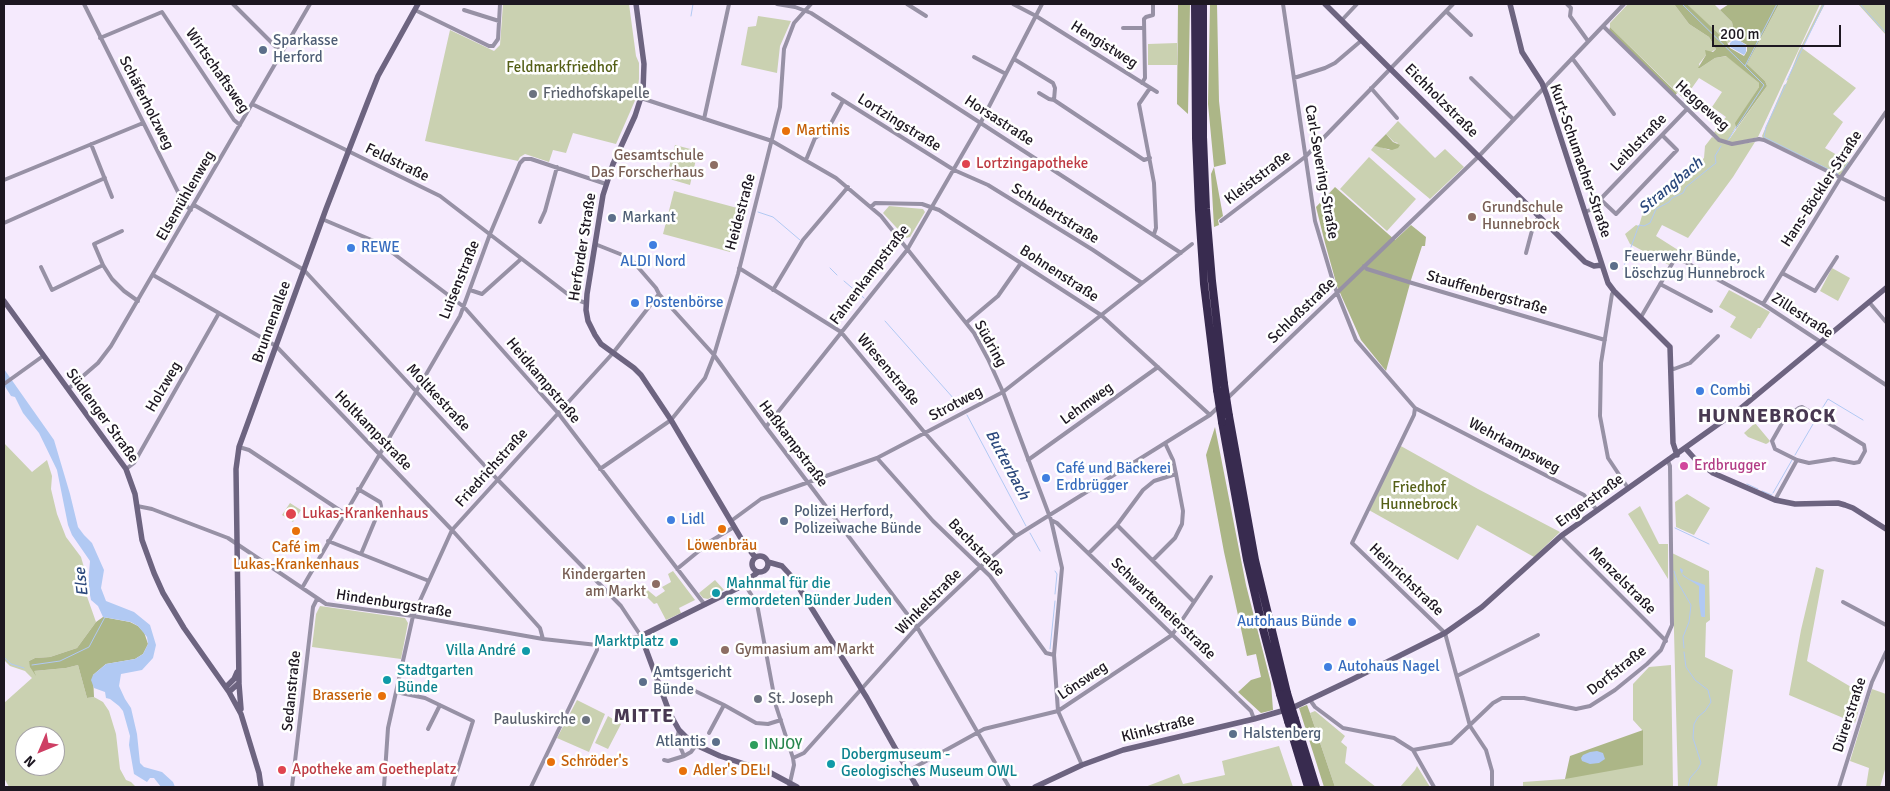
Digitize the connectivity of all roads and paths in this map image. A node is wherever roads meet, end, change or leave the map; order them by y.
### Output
1 (84, 4) edge
2 (233, 4) edge
3 (310, 4) edge
4 (500, 4) edge
5 (636, 4) edge
6 (729, 4) edge
7 (777, 4) edge
8 (811, 4) edge
9 (907, 4) edge
10 (1013, 4) edge
11 (1042, 4) edge
12 (1153, 4) edge
13 (1195, 4) edge
14 (1203, 4) edge
15 (1282, 4) edge
16 (1325, 4) edge
17 (1357, 4) edge
18 (1453, 4) edge
19 (1510, 4) edge
20 (1567, 4) edge
21 (1624, 4) edge
22 (416, 7) edge
23 (464, 10) dead end
24 (804, 10) junction
25 (1446, 11) junction
26 (926, 16) dead end
27 (1036, 16) junction
28 (1342, 20) junction
29 (499, 22) junction
30 (1603, 26) junction
31 (1123, 28) dead end
32 (1144, 28) junction
33 (1471, 35) dead end
34 (100, 38) junction
35 (1362, 40) junction
36 (1588, 41) junction
37 (282, 53) junction
38 (974, 57) dead end
39 (1572, 58) junction
40 (1014, 59) junction
41 (1391, 69) junction
42 (1006, 74) junction
43 (1294, 78) junction
44 (1472, 78) dead end
45 (1142, 83) junction
46 (1150, 88) junction
47 (1371, 88) junction
48 (1544, 88) junction
49 (1157, 92) dead end
50 (833, 94) dead end
51 (1039, 94) dead end
52 (641, 98) junction
53 (1054, 100) junction
54 (843, 101) junction
55 (252, 104) junction
56 (1687, 109) junction
57 (1886, 112) edge
58 (1614, 114) dead end
59 (1398, 118) dead end
60 (704, 119) junction
61 (1513, 119) junction
62 (981, 122) junction
63 (143, 123) junction
64 (240, 125) junction
65 (1662, 135) junction
66 (772, 141) junction
67 (91, 144) junction
68 (348, 152) junction
69 (1479, 156) junction
70 (1305, 157) junction
71 (1150, 158) junction
72 (806, 160) junction
73 (557, 167) junction
74 (954, 170) junction
75 (105, 178) junction
76 (1842, 178) junction
77 (4, 180) edge
78 (606, 184) junction
79 (848, 187) junction
80 (112, 197) dead end
81 (1600, 199) junction
82 (1886, 200) edge
83 (194, 205) junction
84 (872, 207) junction
85 (932, 207) junction
86 (191, 210) junction
87 (1585, 212) junction
88 (1540, 217) junction
89 (322, 219) junction
90 (1221, 221) dead end
91 (540, 222) dead end
92 (4, 223) edge
93 (122, 230) dead end
94 (490, 234) junction
95 (1154, 234) junction
96 (595, 244) junction
97 (1192, 244) dead end
98 (907, 250) junction
99 (1526, 252) dead end
100 (1181, 253) junction
101 (1836, 257) dead end
102 (521, 259) junction
103 (1021, 263) junction
104 (103, 265) junction
105 (1602, 265) junction
106 (1364, 266) junction
107 (41, 268) dead end
108 (739, 268) junction
109 (304, 270) junction
110 (1782, 273) junction
111 (153, 275) junction
112 (1142, 283) junction
113 (1660, 284) junction
114 (1886, 288) edge
115 (470, 290) junction
116 (773, 290) junction
117 (1614, 291) junction
118 (1337, 293) junction
119 (659, 294) junction
120 (4, 301) edge
121 (138, 301) junction
122 (1869, 302) junction
123 (586, 303) junction
124 (1763, 304) junction
125 (464, 307) junction
126 (1712, 311) dead end
127 (219, 313) junction
128 (1101, 315) junction
129 (1641, 317) junction
130 (1886, 322) edge
131 (966, 323) junction
132 (841, 332) junction
133 (1718, 336) dead end
134 (1605, 340) junction
135 (1822, 341) junction
136 (276, 346) junction
137 (613, 353) junction
138 (43, 356) junction
139 (714, 356) junction
140 (1158, 367) junction
141 (1671, 368) junction
142 (4, 384) edge
143 (1886, 384) edge
144 (68, 389) junction
145 (416, 390) junction
146 (1003, 392) junction
147 (1415, 408) junction
148 (558, 413) junction
149 (1210, 415) junction
150 (671, 420) junction
151 (766, 427) junction
152 (925, 433) junction
153 (1166, 443) junction
154 (239, 447) junction
155 (1686, 449) junction
156 (379, 453) junction
157 (1677, 455) junction
158 (877, 458) junction
159 (1028, 460) junction
160 (1797, 460) junction
161 (1668, 461) junction
162 (126, 469) junction
163 (600, 469) junction
164 (1176, 474) junction
165 (497, 479) junction
166 (808, 482) junction
167 (1628, 488) junction
168 (358, 489) junction
169 (1775, 500) junction
170 (137, 506) junction
171 (1597, 510) junction
172 (344, 513) junction
173 (1050, 518) junction
174 (731, 521) junction
175 (1117, 525) junction
176 (734, 527) junction
177 (1886, 529) edge
178 (452, 530) junction
179 (1016, 536) junction
180 (1562, 536) junction
181 (328, 541) junction
182 (236, 542) junction
183 (1089, 553) junction
184 (360, 554) junction
185 (1153, 560) junction
186 (753, 562) junction
187 (768, 564) junction
188 (980, 567) junction
189 (677, 569) junction
190 (758, 572) junction
191 (1211, 577) dead end
192 (429, 581) junction
193 (745, 582) junction
194 (302, 588) junction
195 (318, 599) junction
196 (1194, 602) junction
197 (1843, 602) dead end
198 (705, 605) junction
199 (413, 616) junction
200 (1886, 625) edge
201 (917, 626) junction
202 (1446, 632) junction
203 (1172, 635) junction
204 (1538, 635) dead end
205 (642, 636) junction
206 (543, 639) junction
207 (1666, 641) junction
208 (597, 644) junction
209 (1886, 652) edge
210 (1054, 655) junction
211 (238, 668) junction
212 (1457, 676) junction
213 (239, 682) junction
214 (227, 689) junction
215 (862, 689) junction
216 (396, 692) junction
217 (1284, 694) junction
218 (663, 695) junction
219 (1310, 700) junction
220 (724, 705) junction
221 (440, 706) junction
222 (1292, 708) joint
223 (1058, 711) junction
224 (241, 714) junction
225 (1254, 719) junction
226 (781, 720) junction
227 (1292, 720) junction
228 (1470, 726) junction
229 (428, 728) dead end
230 (679, 730) junction
231 (978, 731) junction
232 (709, 733) dead end
233 (696, 745) junction
234 (1413, 750) junction
235 (684, 756) junction
236 (793, 758) junction
237 (664, 760) dead end
238 (1082, 765) junction
239 (908, 771) junction
240 (790, 785) edge
241 (261, 787) edge
242 (292, 787) edge
243 (384, 787) edge
244 (452, 787) edge
245 (531, 787) edge
246 (797, 787) edge
247 (917, 787) edge
248 (1009, 787) edge
249 (1035, 787) edge
250 (1308, 787) edge
251 (1316, 787) edge
252 (1434, 787) edge
253 (1492, 787) edge
254 (1839, 787) edge

1 - 34 street, Schäferholzweg
2 - 37 street
3 - 37 street, Elsemühlenweg
4 - 29 street
5 - 52 main road, Herforder Straße
6 - 60 street
7 - 24 street, Horsastraße
8 - 24 street, Heidestraße
9 - 26 street
10 - 27 street, Hengistweg
11 - 27 street, Fahrenkampstraße
12 - 32 street
13 - 217 highway, bridge
14 - 217 highway, bridge
15 - 43 street, Carl-Severing-Straße
16 - 28 main road, Eichholzstraße
17 - 28 street
18 - 25 street, Kleiststraße
19 - 48 main road, Kurt-Schumacher-Straße
20 - 36 street
21 - 30 street, Schloßstraße
22 - 29 street
22 - 68 main road, Brunnenallee
23 - 29 street
24 - 62 street, Horsastraße
24 - 66 street, Heidestraße
25 - 33 street
25 - 41 street, Kleiststraße
27 - 40 street, Fahrenkampstraße
27 - 45 street, Hengistweg
28 - 35 main road, Eichholzstraße
30 - 36 street, Schloßstraße
30 - 56 street, Heggeweg
31 - 32 street
32 - 45 street
34 - 63 street, Schäferholzweg
34 - 64 street, Wirtschaftsweg
35 - 41 main road, Eichholzstraße
35 - 43 street
36 - 39 street, Schloßstraße
37 - 55 street, Elsemühlenweg
38 - 42 street
39 - 48 street, Schloßstraße
39 - 58 street
40 - 42 street, Fahrenkampstraße
40 - 53 street
41 - 47 street, Kleiststraße
41 - 69 main road, Eichholzstraße
42 - 62 street, Fahrenkampstraße
43 - 70 street, Carl-Severing-Straße
44 - 61 street
45 - 46 street, Hengistweg
46 - 49 street, Hengistweg
46 - 71 street
47 - 59 street
47 - 70 street, Kleiststraße
48 - 61 street, Schloßstraße
48 - 87 main road, Kurt-Schumacher-Straße
50 - 54 street, Lortzingstraße
51 - 53 street
52 - 60 street, Südring
52 - 78 main road, Herforder Straße
53 - 71 street
54 - 72 street
54 - 74 street, Lortzingstraße
55 - 64 street, Elsemühlenweg
55 - 68 street, Feldstraße
56 - 65 street, Leiblstraße
56 - 76 street, Heggeweg
57 - 76 street, Hans-Böckler-Straße
60 - 66 street, Südring
61 - 69 street, Schloßstraße
62 - 74 street, Fahrenkampstraße
62 - 95 street, Horsastraße
63 - 67 street
63 - 86 street, Schäferholzweg
64 - 83 street, Elsemühlenweg
65 - 81 street, Leiblstraße
65 - 81 street
66 - 72 street, Südring
66 - 108 street, Heidestraße
67 - 75 street
67 - 77 street
68 - 89 main road, Brunnenallee
68 - 94 street, Feldstraße
69 - 88 main road, Eichholzstraße
69 - 106 street, Schloßstraße
70 - 90 street, Kleiststraße
70 - 118 street, Carl-Severing-Straße
71 - 95 street
72 - 79 street, Südring
73 - 78 street
73 - 91 street
73 - 94 street, Luisenstraße
74 - 85 street, Fahrenkampstraße
74 - 112 street, Schubertstraße
75 - 80 street
75 - 92 street
76 - 82 street, Heggeweg
76 - 110 street, Hans-Böckler-Straße
78 - 96 main road, Herforder Straße
79 - 84 street, Südring
79 - 116 street
81 - 87 street, Leiblstraße
83 - 86 street, Elsemühlenweg
83 - 109 street, Moltkestraße
84 - 85 street, Bohnenstraße
84 - 98 street, Südring
85 - 98 street, Fahrenkampstraße
85 - 103 street, Bohnenstraße
86 - 111 street, Elsemühlenweg
87 - 105 main road, Kurt-Schumacher-Straße
88 - 99 street
88 - 105 main road, Eichholzstraße
89 - 109 main road, Brunnenallee
89 - 125 street, Heidkampstraße
93 - 104 street
94 - 102 street, Feldstraße
94 - 115 street, Luisenstraße
95 - 100 street, Horsastraße
96 - 119 street, Haßkampstraße
96 - 123 main road, Herforder Straße
97 - 100 street, Strotweg
98 - 131 street, Südring
98 - 132 street, Fahrenkampstraße
100 - 112 street, Strotweg
101 - 110 street
102 - 115 street
102 - 123 street, Feldstraße
103 - 128 street, Bohnenstraße
103 - 131 street
104 - 107 street
104 - 121 street
105 - 117 main road, Kurt-Schumacher-Straße
106 - 118 street, Schloßstraße
106 - 134 street, Stauffenbergstraße
108 - 116 street, Wiesenstraße
108 - 139 street, Heidestraße
109 - 136 main road, Brunnenallee
109 - 145 street, Moltkestraße
110 - 124 street, Hans-Böckler-Straße
111 - 121 street, Elsemühlenweg
111 - 127 street, Holtkampstraße
112 - 128 street, Strotweg
113 - 124 street, Zillestraße
113 - 126 street
113 - 129 street
114 - 122 main road, Engerstraße
115 - 125 street, Luisenstraße
116 - 132 street, Wiesenstraße
117 - 129 main road, Kurt-Schumacher-Straße
117 - 134 street
118 - 147 street, Carl-Severing-Straße
118 - 149 street, Schloßstraße
119 - 137 street, Friedrichstraße
119 - 139 street, Haßkampstraße
120 - 138 main road, Südlenger Straße
121 - 144 street, Elsemühlenweg
122 - 130 street
122 - 135 main road, Engerstraße
123 - 137 main road, Herforder Straße
124 - 135 street, Zillestraße
125 - 145 street, Luisenstraße
125 - 148 street, Heidkampstraße
127 - 136 street, Holtkampstraße
127 - 162 street, Holzweg
128 - 140 street, Bohnenstraße
128 - 146 street, Strotweg
129 - 141 main road, Kurt-Schumacher-Straße
131 - 146 street, Südring
132 - 151 street, Fahrenkampstraße
132 - 152 street, Wiesenstraße
133 - 141 street
134 - 167 street
135 - 143 street, Zillestraße
135 - 155 main road, Engerstraße
136 - 154 main road, Brunnenallee
136 - 156 street, Holtkampstraße
137 - 148 street, Friedrichstraße
137 - 150 main road, Herforder Straße
138 - 142 street
138 - 144 main road, Südlenger Straße
139 - 150 street, Heidestraße
139 - 151 street, Haßkampstraße
140 - 149 street, Bohnenstraße
140 - 159 street, Lehmweg
141 - 157 main road, Kurt-Schumacher-Straße
144 - 162 main road, Südlenger Straße
145 - 156 street, Luisenstraße
145 - 165 street, Moltkestraße
146 - 152 street, Strotweg
146 - 159 street, Südring
147 - 171 street, Wehrkampsweg
147 - 202 street, Heinrichstraße
148 - 163 street, Heidkampstraße
148 - 165 street, Friedrichstraße
149 - 153 street, Schloßstraße
150 - 163 street, Heidestraße
150 - 174 main road, Herforder Straße
151 - 166 street, Haßkampstraße
152 - 158 street, Strotweg
152 - 179 street, Wiesenstraße
153 - 164 street
153 - 173 street, Schloßstraße
154 - 172 street
154 - 182 main road, Brunnenallee
155 - 157 main road, Engerstraße
155 - 169 main road
156 - 168 street, Luisenstraße
156 - 178 street, Holtkampstraße
157 - 161 main road, Engerstraße
158 - 166 street, Strotweg
158 - 188 street, Bachstraße
159 - 173 street, Südring
160 - 160 street
160 - 169 street
161 - 167 main road, Engerstraße
161 - 207 street, Dorfstraße
162 - 170 main road, Südlenger Straße
163 - 189 street, Heidkampstraße
164 - 175 street
164 - 185 street
165 - 178 street, Friedrichstraße
165 - 205 street, Moltkestraße
166 - 174 street, Strotweg
166 - 201 street, Haßkampstraße
167 - 171 main road, Engerstraße
168 - 172 street, Luisenstraße
168 - 184 street
169 - 177 main road
170 - 182 street, Hindenburgstraße
170 - 214 main road, Südlenger Straße
171 - 180 main road, Engerstraße
172 - 181 street, Luisenstraße
173 - 179 street, Winkelstraße
173 - 183 street, Schwartemeierstraße
173 - 210 street, Südring
174 - 176 main road, Herforder Straße
175 - 183 street
175 - 185 street
176 - 186 main road, Herforder Straße
176 - 189 street
178 - 192 street, Friedrichstraße
178 - 206 street, Holtkampstraße
179 - 188 street, Winkelstraße
180 - 202 main road, Engerstraße
180 - 207 street, Menzelstraße
181 - 184 street
181 - 194 street, Luisenstraße
182 - 194 street, Hindenburgstraße
182 - 211 main road, Brunnenallee
183 - 203 street, Schwartemeierstraße
184 - 192 street
185 - 196 street
186 - 187 main road
186 - 190 main road, Herforder Straße
186 - 193 main road
187 - 190 main road
187 - 215 main road
188 - 201 street, Winkelstraße
188 - 210 street, Bachstraße
189 - 198 street, Heidkampstraße
190 - 193 main road
191 - 196 street, Lönsweg
192 - 199 street, Friedrichstraße
193 - 198 main road
193 - 226 street
194 - 195 street, Hindenburgstraße
195 - 199 street, Hindenburgstraße
195 - 242 street, Sedanstraße
196 - 203 street, Lönsweg
197 - 200 street
198 - 205 main road
199 - 206 street, Hindenburgstraße
199 - 216 street, Friedrichstraße
201 - 215 street, Winkelstraße
201 - 231 street, Haßkampstraße
202 - 212 street
202 - 219 main road, Engerstraße
203 - 223 street, Lönsweg
203 - 225 street, Schwartemeierstraße
204 - 212 street
205 - 208 street, Hindenburgstraße
205 - 218 main road
206 - 208 street, Hindenburgstraße
207 - 228 street, Dorfstraße
208 - 245 street
209 - 254 street, Dürerstraße
210 - 223 street, Südring
211 - 213 main road, Brunnenallee
211 - 214 main road
212 - 228 street
213 - 214 main road
213 - 224 main road, Brunnenallee
214 - 224 main road, Südlenger Straße
215 - 236 street, Winkelstraße
215 - 239 main road
216 - 221 street
216 - 243 street, Friedrichstraße
217 - 227 highway, bridge
218 - 220 street
218 - 230 main road
219 - 222 main road, Engerstraße
219 - 234 street
220 - 226 street
220 - 232 street
221 - 229 street
221 - 244 street
222 - 225 main road, Klinkstraße
223 - 231 street, Lönsweg
223 - 238 street, Südring
224 - 241 main road
225 - 238 main road, Klinkstraße
226 - 236 street
227 - 250 highway
227 - 251 highway
228 - 234 street, Dorfstraße
228 - 253 street
230 - 233 main road
230 - 235 street
231 - 239 street, Lönsweg
231 - 248 street, Haßkampstraße
233 - 235 street
233 - 240 main road
234 - 252 street
235 - 237 street
236 - 240 street
238 - 249 main road, Klinkstraße
239 - 247 main road
240 - 246 main road

